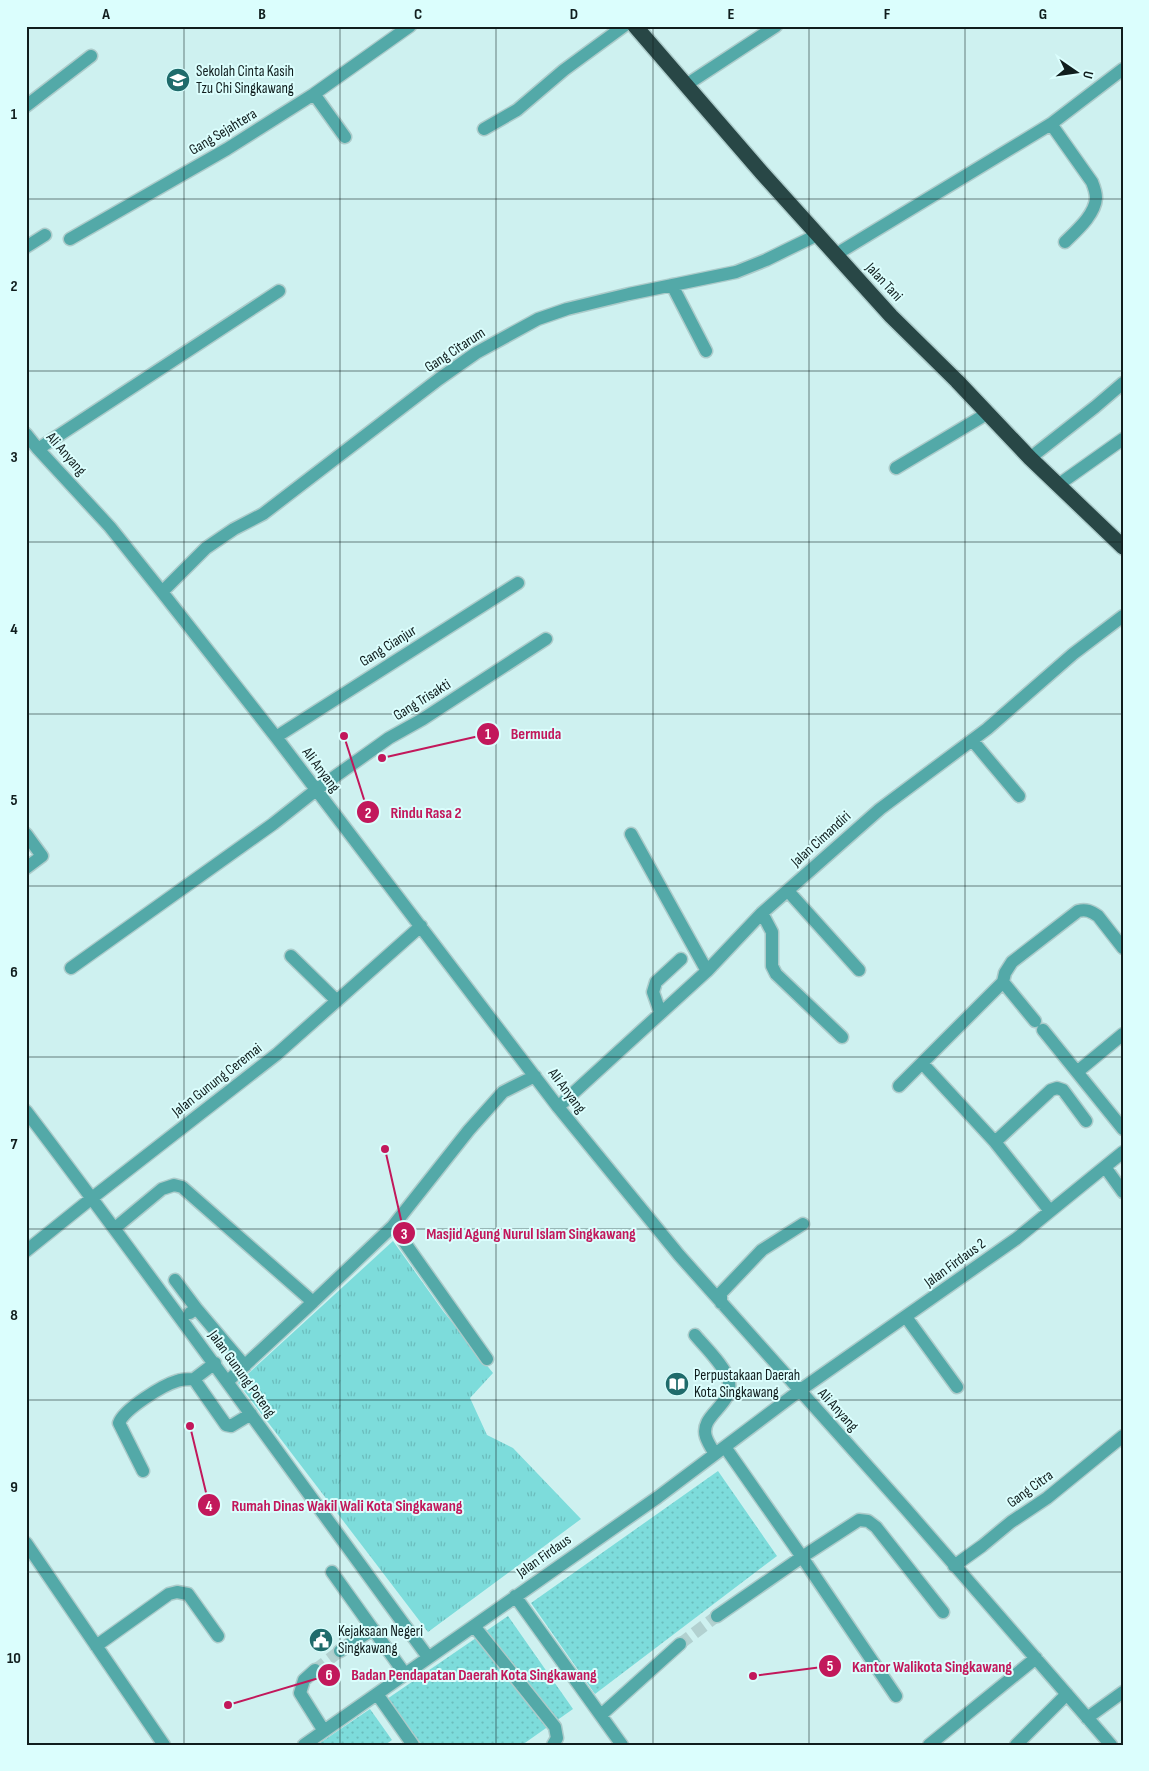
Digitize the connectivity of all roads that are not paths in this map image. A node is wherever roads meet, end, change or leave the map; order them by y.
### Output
1 (410, 26) edge
2 (624, 26) edge
3 (635, 26) edge
4 (776, 26) edge
5 (91, 56) dead end
6 (1123, 69) edge
7 (686, 85) junction
8 (314, 94) junction
9 (26, 106) edge
10 (1051, 124) junction
11 (484, 129) dead end
12 (345, 137) dead end
13 (817, 235) junction
14 (45, 236) dead end
15 (70, 239) dead end
16 (1065, 242) dead end
17 (26, 247) edge
18 (835, 255) junction
19 (672, 286) junction
20 (278, 291) dead end
21 (706, 351) dead end
22 (1123, 383) edge
23 (988, 413) junction
24 (26, 434) edge
25 (1123, 439) edge
26 (38, 449) junction
27 (1030, 458) junction
28 (896, 468) dead end
29 (1058, 485) junction
30 (1123, 547) edge
31 (518, 583) dead end
32 (162, 592) junction
33 (1123, 616) edge
34 (546, 639) dead end
35 (276, 738) junction
36 (972, 740) junction
37 (316, 790) junction
38 (1019, 796) dead end
39 (26, 834) edge
40 (631, 834) dead end
41 (26, 868) edge
42 (788, 891) junction
43 (762, 913) junction
44 (421, 926) junction
45 (1123, 948) edge
46 (291, 956) dead end
47 (681, 959) dead end
48 (71, 968) dead end
49 (859, 970) dead end
50 (707, 971) junction
51 (1003, 982) junction
52 (336, 1001) junction
53 (660, 1012) junction
54 (1123, 1034) edge
55 (842, 1037) dead end
56 (922, 1063) junction
57 (1077, 1072) junction
58 (535, 1076) junction
59 (900, 1086) dead end
60 (558, 1107) junction
61 (26, 1111) edge
62 (1086, 1121) dead end
63 (1123, 1129) edge
64 (994, 1142) junction
65 (1123, 1152) edge
66 (1105, 1167) junction
67 (1123, 1192) edge
68 (92, 1198) junction
69 (1050, 1211) junction
70 (803, 1224) dead end
71 (392, 1226) junction
72 (114, 1228) junction
73 (26, 1251) edge
74 (175, 1280) dead end
75 (313, 1302) junction
76 (721, 1303) junction
77 (196, 1308) junction
78 (906, 1317) junction
79 (182, 1318) junction
80 (695, 1335) dead end
81 (487, 1359) dead end
82 (215, 1363) junction
83 (245, 1366) junction
84 (194, 1379) junction
85 (228, 1381) junction
86 (957, 1387) dead end
87 (799, 1392) junction
88 (250, 1414) junction
89 (1123, 1436) edge
90 (720, 1451) junction
91 (143, 1471) dead end
92 (26, 1543) edge
93 (802, 1557) junction
94 (954, 1566) junction
95 (332, 1572) dead end
96 (515, 1596) junction
97 (943, 1612) dead end
98 (717, 1616) tunnel mouth
99 (474, 1626) junction
100 (373, 1629) junction
101 (218, 1636) dead end
102 (680, 1644) tunnel mouth
103 (96, 1646) junction
104 (340, 1651) tunnel mouth
105 (428, 1657) junction
106 (1036, 1658) junction
107 (315, 1670) tunnel mouth
108 (405, 1674) junction
109 (1123, 1692) edge
110 (377, 1694) junction
111 (1067, 1694) junction
112 (896, 1696) dead end
113 (601, 1715) junction
114 (1087, 1718) junction
115 (324, 1731) junction
116 (1024, 1742) edge
117 (1108, 1744) edge
118 (164, 1745) edge
119 (304, 1745) edge
120 (413, 1745) edge
121 (553, 1745) edge
122 (622, 1745) edge
123 (929, 1745) edge

1 - 8 street, Gang Sejahtera
2 - 11 street
3 - 7 highway, Jalan Tani
4 - 7 street
5 - 9 street
6 - 10 street
7 - 13 highway, Jalan Tani
8 - 12 street
8 - 15 street, Gang Sejahtera
10 - 16 street
10 - 18 street
13 - 18 highway, Jalan Tani
13 - 19 street, Gang Citarum
14 - 17 street
18 - 23 highway, Jalan Tani
19 - 21 street
19 - 32 street, Gang Citarum
20 - 26 street
22 - 27 street
23 - 27 highway, Jalan Tani
23 - 28 street
24 - 26 street, Ali Anyang
25 - 29 street
26 - 32 street, Ali Anyang
27 - 29 highway, Jalan Tani
29 - 30 highway, Jalan Tani
31 - 35 street, Gang Cianjur
32 - 35 street, Ali Anyang
33 - 36 street, Jalan Cimandiri
34 - 37 street, Gang Trisakti
35 - 37 street, Ali Anyang
36 - 38 street
36 - 42 street, Jalan Cimandiri
37 - 44 street, Ali Anyang
37 - 48 street, Gang Trisakti
39 - 41 street
40 - 50 street
42 - 43 street, Jalan Cimandiri
42 - 49 street
43 - 50 street, Jalan Cimandiri
43 - 55 street
44 - 52 street, Jalan Gunung Ceremai
44 - 58 street, Ali Anyang
45 - 51 street
46 - 52 street
47 - 53 street
50 - 53 street, Jalan Cimandiri
51 - 56 street
51 - 57 street
52 - 68 street, Jalan Gunung Ceremai
53 - 60 street, Jalan Cimandiri
54 - 57 street
56 - 59 street
56 - 64 street
57 - 63 street
58 - 60 street, Ali Anyang
58 - 71 street
60 - 76 street, Ali Anyang
61 - 68 street, Jalan Gunung Poteng
62 - 64 street
64 - 69 street
65 - 66 street, Jalan Firdaus 2
66 - 67 street
66 - 69 street, Jalan Firdaus 2
68 - 72 street, Jalan Gunung Poteng
68 - 73 street, Jalan Gunung Ceremai
69 - 78 street, Jalan Firdaus 2
70 - 76 street
71 - 75 street
71 - 81 street
72 - 75 street
72 - 79 street, Jalan Gunung Poteng
74 - 77 street
75 - 83 street
76 - 87 street, Ali Anyang
77 - 79 street
77 - 83 street
78 - 86 street
78 - 87 street, Jalan Firdaus 2
79 - 82 street, Jalan Gunung Poteng
80 - 90 street
82 - 84 street
82 - 85 street, Jalan Gunung Poteng
83 - 85 street
84 - 88 street
84 - 91 street
85 - 88 street, Jalan Gunung Poteng
87 - 90 street, Jalan Firdaus
87 - 94 street, Ali Anyang
88 - 105 street, Jalan Gunung Poteng
89 - 94 street, Gang Citra
90 - 93 street
90 - 96 street, Jalan Firdaus
92 - 103 street
93 - 97 street
93 - 98 street
93 - 112 street
94 - 106 street, Ali Anyang
95 - 100 street
96 - 99 street, Jalan Firdaus
96 - 113 street
99 - 105 street, Jalan Firdaus
99 - 121 street
100 - 104 street
100 - 108 street
101 - 103 street
102 - 113 street
103 - 118 street
105 - 108 street, Jalan Firdaus
106 - 111 street, Ali Anyang
106 - 123 street
107 - 115 street
108 - 110 street, Jalan Firdaus
109 - 114 street
110 - 115 street, Jalan Firdaus
110 - 120 street
111 - 114 street, Ali Anyang
111 - 116 street
113 - 122 street
114 - 117 street, Ali Anyang
115 - 119 street, Jalan Firdaus

